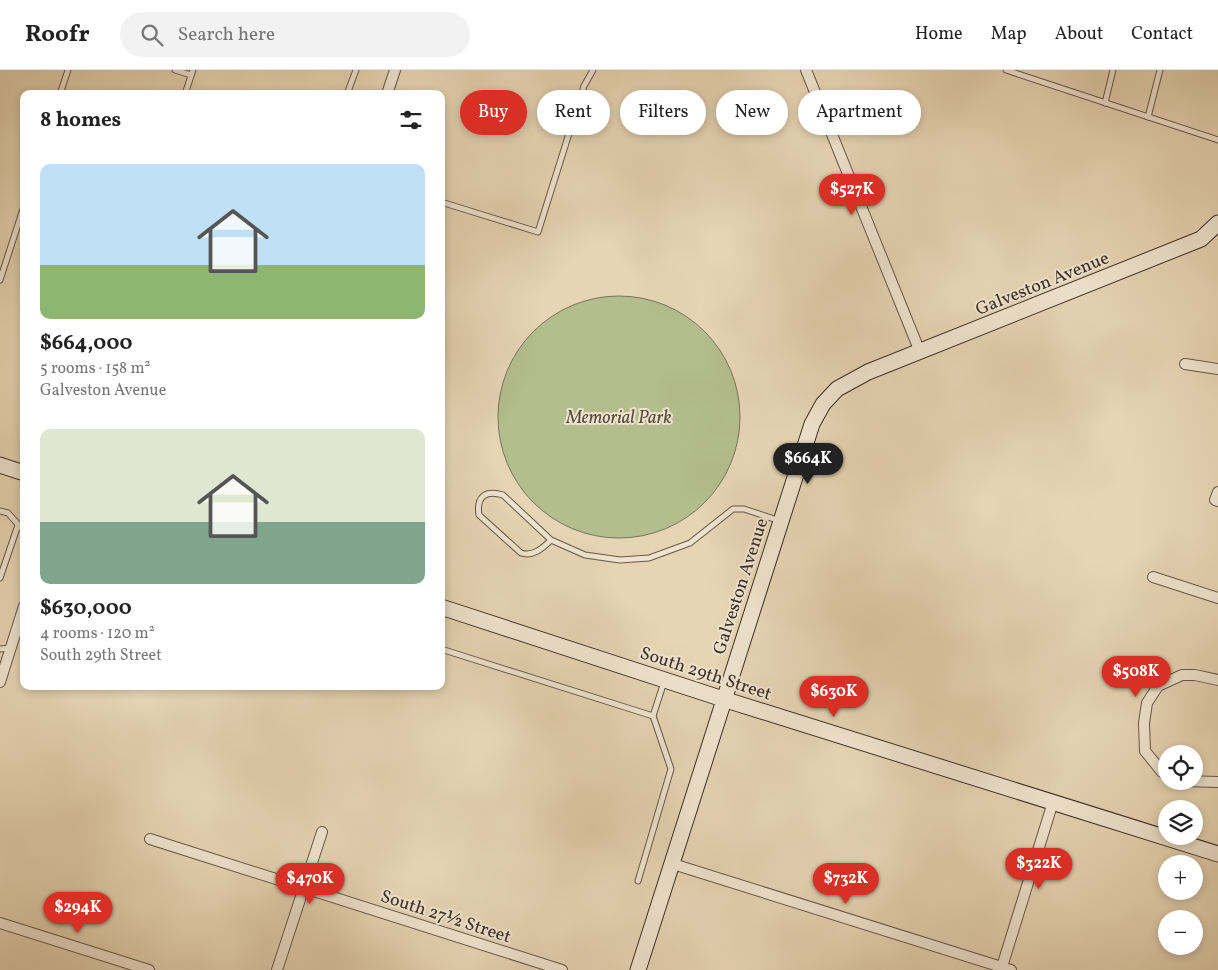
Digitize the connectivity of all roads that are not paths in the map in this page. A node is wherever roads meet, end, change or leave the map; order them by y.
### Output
1 (68, 70) edge
2 (175, 70) edge
3 (356, 70) edge
4 (394, 70) edge
5 (593, 70) edge
6 (806, 70) edge
7 (1006, 70) edge
8 (1160, 70) edge
9 (1113, 72) edge
10 (192, 73) edge
11 (61, 90) edge
12 (186, 90) edge
13 (348, 90) edge
14 (388, 90) edge
15 (1105, 103) junction
16 (1148, 117) junction
17 (1218, 140) edge
18 (445, 203) edge
19 (20, 218) edge
20 (1218, 223) edge
21 (0, 280) edge
22 (920, 352) junction
23 (1185, 364) dead end
24 (1218, 369) edge
25 (0, 465) edge
26 (20, 472) edge
27 (0, 510) edge
28 (780, 521) junction
29 (18, 525) joint
30 (551, 540) junction
31 (1153, 577) dead end
32 (0, 578) edge
33 (1218, 598) edge
34 (445, 608) edge
35 (20, 619) edge
36 (11, 648) junction
37 (0, 649) edge
38 (445, 649) edge
39 (665, 679) junction
40 (1218, 680) edge
41 (0, 682) edge
42 (723, 699) junction
43 (654, 716) junction
44 (1158, 767) edge
45 (1203, 782) edge
46 (1218, 782) edge
47 (1053, 802) junction
48 (322, 832) dead end
49 (150, 840) dead end
50 (1218, 854) edge
51 (673, 864) junction
52 (638, 881) dead end
53 (302, 888) junction
54 (0, 922) edge
55 (1004, 969) edge
56 (149, 970) edge
57 (277, 970) edge
58 (562, 970) edge
59 (638, 970) edge

1 - 11 lane
2 - 10 lane
3 - 13 lane
4 - 14 street
5 - 18 lane
6 - 22 street
7 - 15 lane
8 - 16 lane
9 - 15 lane
10 - 12 lane
15 - 16 lane
16 - 17 lane
19 - 21 lane
20 - 22 street, Galveston Avenue
22 - 28 street, Galveston Avenue
23 - 24 street
25 - 26 street
27 - 29 lane
28 - 30 lane
28 - 42 street, Galveston Avenue
29 - 32 lane
30 - 30 lane
31 - 33 street
34 - 39 street, South 29th Street
35 - 36 street
36 - 37 lane
36 - 41 street
38 - 43 lane
39 - 42 street, South 29th Street
39 - 43 lane
40 - 44 street
42 - 47 street, South 29th Street
42 - 51 street, Galveston Avenue
43 - 52 lane
45 - 46 street
47 - 50 street, South 29th Street
47 - 55 street
48 - 53 street
49 - 53 street, South 27½ Street
51 - 55 street
51 - 59 street, Galveston Avenue
53 - 57 street
53 - 58 street, South 27½ Street
54 - 56 street

